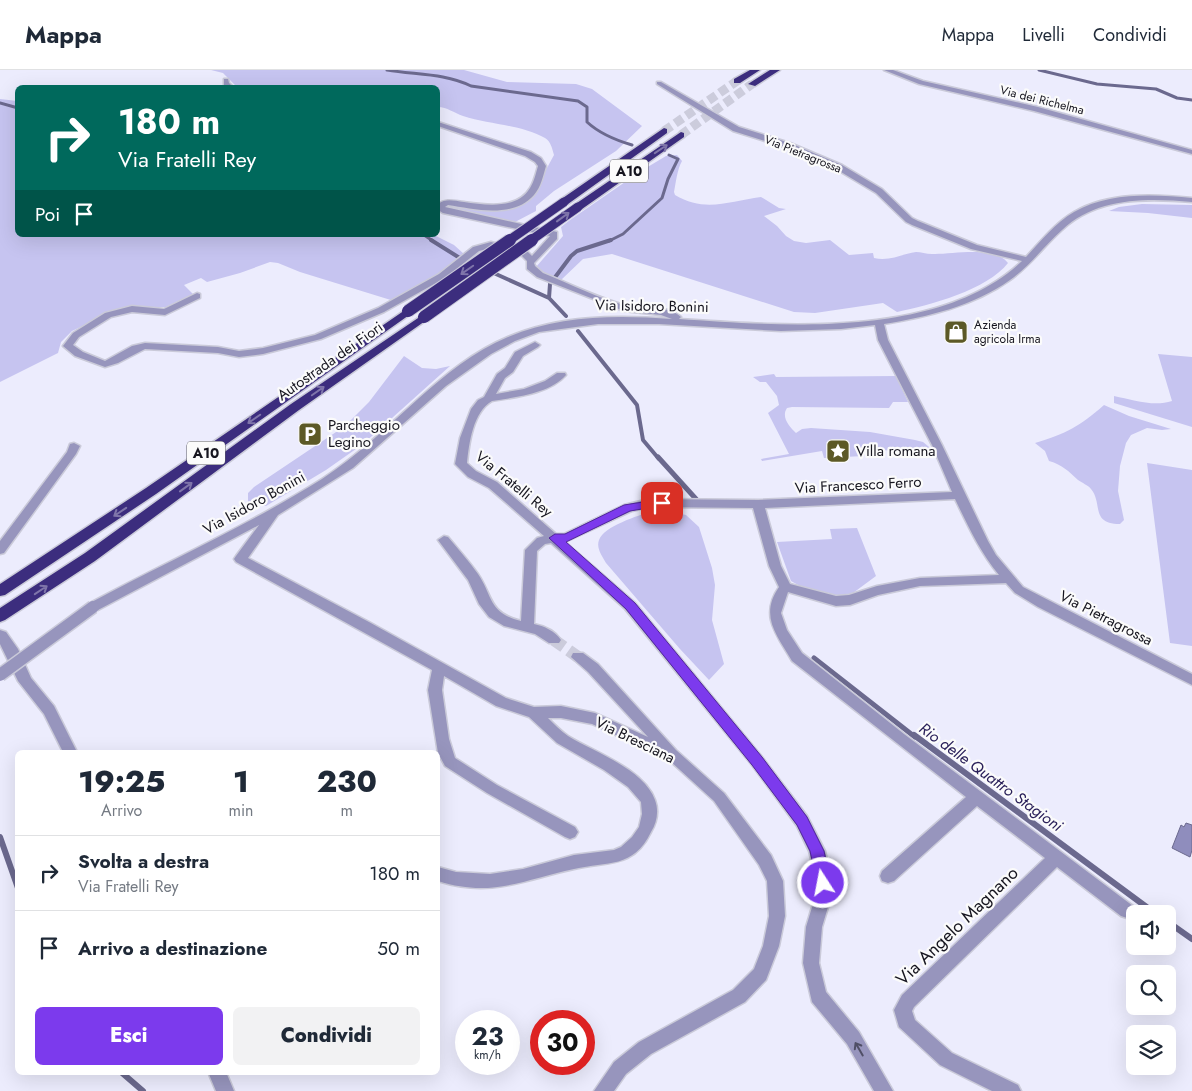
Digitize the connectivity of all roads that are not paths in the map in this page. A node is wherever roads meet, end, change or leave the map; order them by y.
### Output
1 (756, 70) edge
2 (776, 70) edge
3 (888, 70) edge
4 (226, 80) dead end
5 (737, 81) tunnel mouth
6 (659, 83) dead end
7 (752, 84) tunnel mouth
8 (227, 85) edge
9 (440, 125) edge
10 (664, 131) tunnel mouth
11 (681, 136) tunnel mouth
12 (1192, 152) edge
13 (1192, 200) edge
14 (440, 206) edge
15 (440, 208) edge
16 (532, 260) junction
17 (1028, 260) junction
18 (197, 296) dead end
19 (879, 321) junction
20 (682, 322) junction
21 (535, 344) dead end
22 (561, 375) dead end
23 (488, 399) junction
24 (74, 446) dead end
25 (959, 495) junction
26 (758, 504) junction
27 (276, 512) junction
28 (555, 538) junction
29 (444, 540) dead end
30 (0, 550) edge
31 (1009, 579) junction
32 (785, 587) junction
33 (0, 591) edge
34 (0, 616) edge
35 (527, 628) junction
36 (1, 635) dead end
37 (554, 640) tunnel mouth
38 (578, 657) tunnel mouth
39 (439, 668) junction
40 (0, 675) edge
41 (1192, 680) edge
42 (534, 713) junction
43 (69, 750) edge
44 (674, 756) junction
45 (976, 796) junction
46 (570, 832) dead end
47 (1056, 858) junction
48 (440, 875) edge
49 (888, 876) dead end
50 (1126, 911) edge
51 (218, 1075) edge
52 (225, 1091) edge
53 (603, 1091) edge
54 (884, 1091) edge
55 (1012, 1091) edge

1 - 5 highway
2 - 7 highway
3 - 12 street, Via dei Richelma
4 - 8 street
6 - 17 street, Via Pietragrossa
9 - 14 street
10 -> 33 highway, Autostrada dei Fiori / A10, bridge
34 -> 11 highway, Autostrada dei Fiori / A10, bridge
13 - 17 street, Via Isidoro Bonini
15 - 16 street
16 - 18 street
16 - 20 street
17 - 19 street, Via Isidoro Bonini
19 - 20 street, Via Isidoro Bonini
19 - 25 street, Via Pietragrossa
20 - 27 street, Via Isidoro Bonini
21 - 23 street, Via Fratelli Rey
22 - 23 street
23 - 28 street, Via Fratelli Rey
24 - 30 street
25 - 26 street, Via Francesco Ferro
25 - 31 street, Via Pietragrossa
26 - 28 street, Via Fratelli Rey
26 - 32 street
27 - 39 street, Via Bresciana
27 - 40 street, Via Isidoro Bonini, bridge
28 - 35 street, Via Fratelli Rey
54 -> 28 street
29 - 35 street
31 - 32 street
31 - 41 street, Via Pietragrossa
32 - 45 street
35 - 37 street
36 - 43 street
38 - 44 street
39 - 42 street, Via Bresciana
39 - 46 street
42 - 44 street, Via Bresciana
42 - 48 street
44 - 53 street, Via Bresciana
45 - 47 street
45 - 49 street
47 - 50 street
47 - 55 street, Via Angelo Magnano
51 - 52 street

